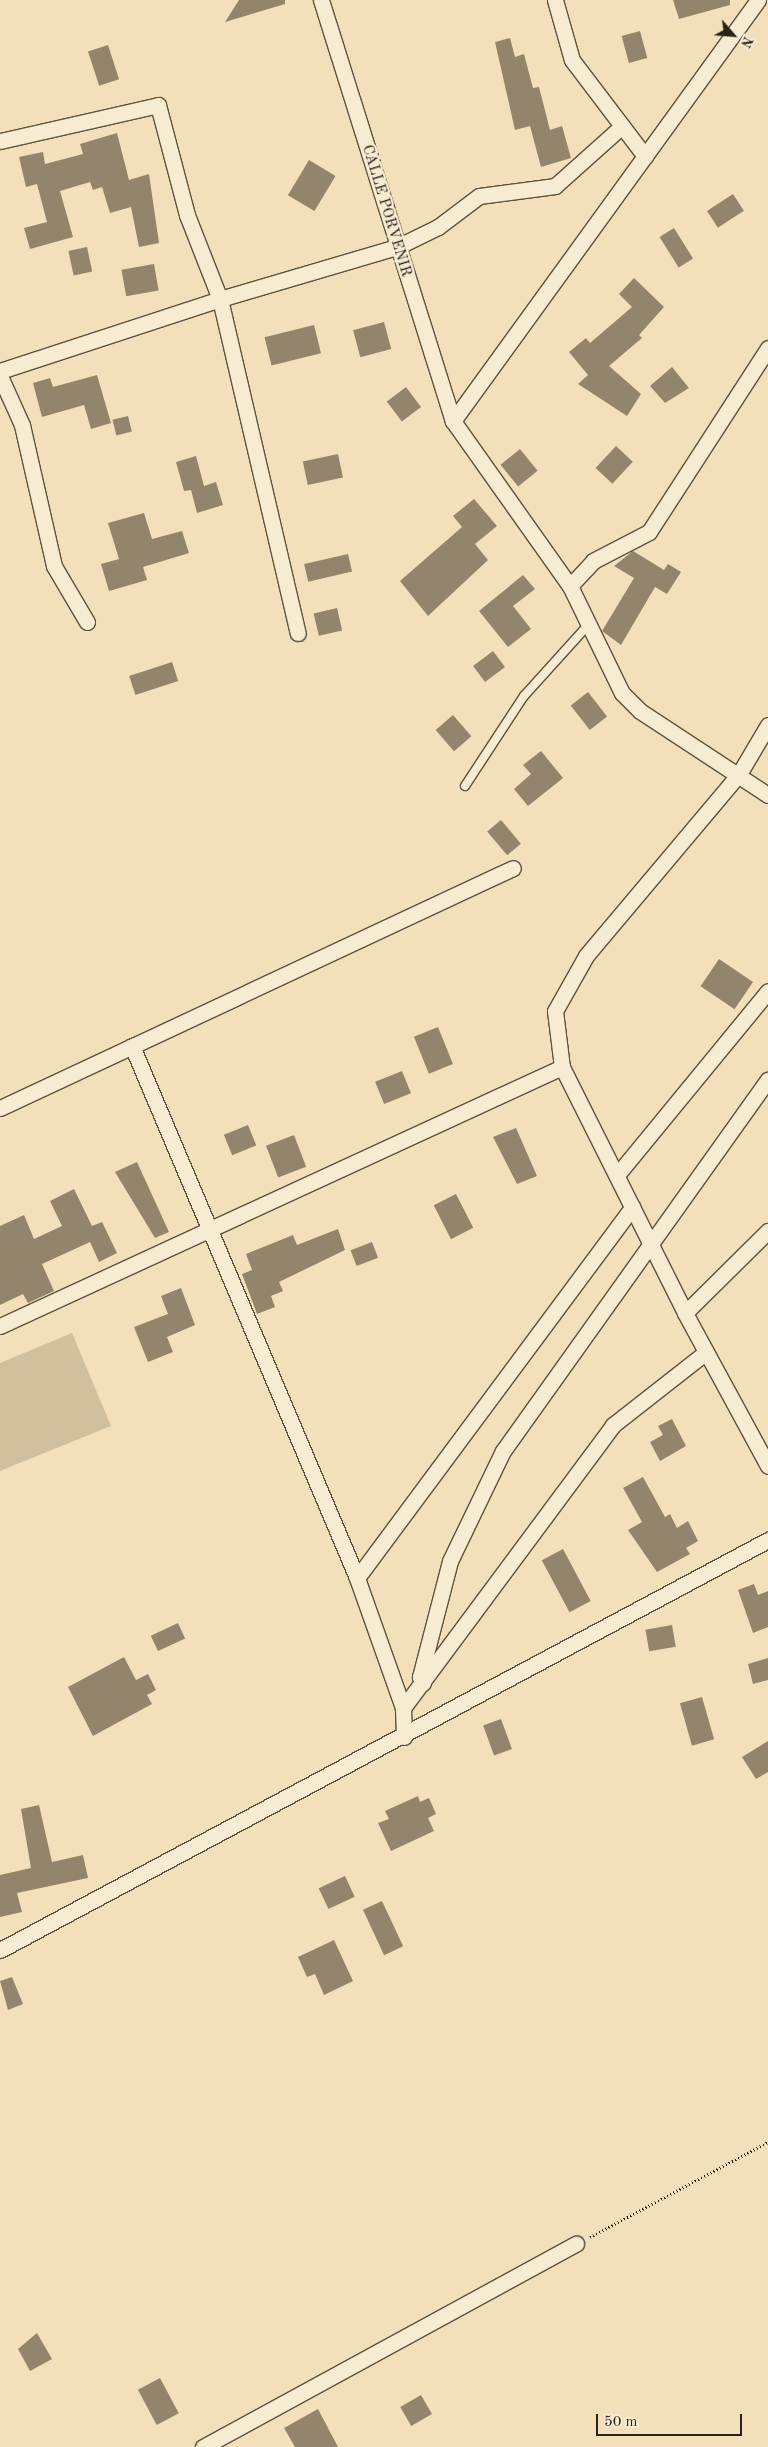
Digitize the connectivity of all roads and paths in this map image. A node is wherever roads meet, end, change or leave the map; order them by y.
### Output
1 (321, 0) edge
2 (555, 0) edge
3 (758, 0) edge
4 (622, 126) junction
5 (0, 141) edge
6 (645, 156) junction
7 (397, 247) junction
8 (220, 299) junction
9 (768, 348) edge
10 (0, 372) edge
11 (0, 376) edge
12 (453, 421) junction
13 (570, 586) junction
14 (87, 622) dead end
15 (589, 624) junction
16 (298, 633) dead end
17 (768, 725) edge
18 (739, 774) junction
19 (465, 786) dead end
20 (768, 795) edge
21 (513, 868) dead end
22 (768, 991) edge
23 (132, 1046) junction
24 (562, 1067) junction
25 (768, 1080) edge
26 (0, 1108) edge
27 (617, 1175) junction
28 (633, 1207) junction
29 (210, 1230) junction
30 (768, 1231) edge
31 (652, 1246) junction
32 (685, 1313) junction
33 (0, 1326) edge
34 (706, 1352) junction
35 (768, 1466) edge
36 (768, 1540) edge
37 (357, 1578) junction
38 (423, 1683) junction
39 (403, 1708) junction
40 (404, 1737) junction
41 (0, 1950) edge
42 (768, 2142) edge
43 (576, 2244) joint
44 (203, 2447) edge

1 - 7 street, CALLE PORVENIR
2 - 4 street
3 - 6 street
4 - 6 street
4 - 7 street
5 - 8 street
6 - 12 street
7 - 8 street
7 - 12 street, CALLE PORVENIR
8 - 10 street
8 - 16 street
9 - 13 street
11 - 14 street
12 - 13 street, CALLE PORVENIR
13 - 15 street, CALLE PORVENIR
15 - 18 street, CALLE PORVENIR
15 - 19 lane
17 - 18 street
18 - 20 street, CALLE PORVENIR
18 - 24 street
21 - 23 street
22 - 27 street
23 - 26 street
23 - 29 street
24 - 27 street
24 - 29 street
25 - 31 street
27 - 28 street
28 - 31 street
28 - 37 street
29 - 33 street
29 - 37 street
30 - 32 street
31 - 32 street
31 - 38 street
32 - 34 street
34 - 35 street
34 - 38 street
36 - 40 street
37 - 39 street
38 - 39 street
39 - 40 street
40 - 41 street
42 - 43 path
43 - 44 street

